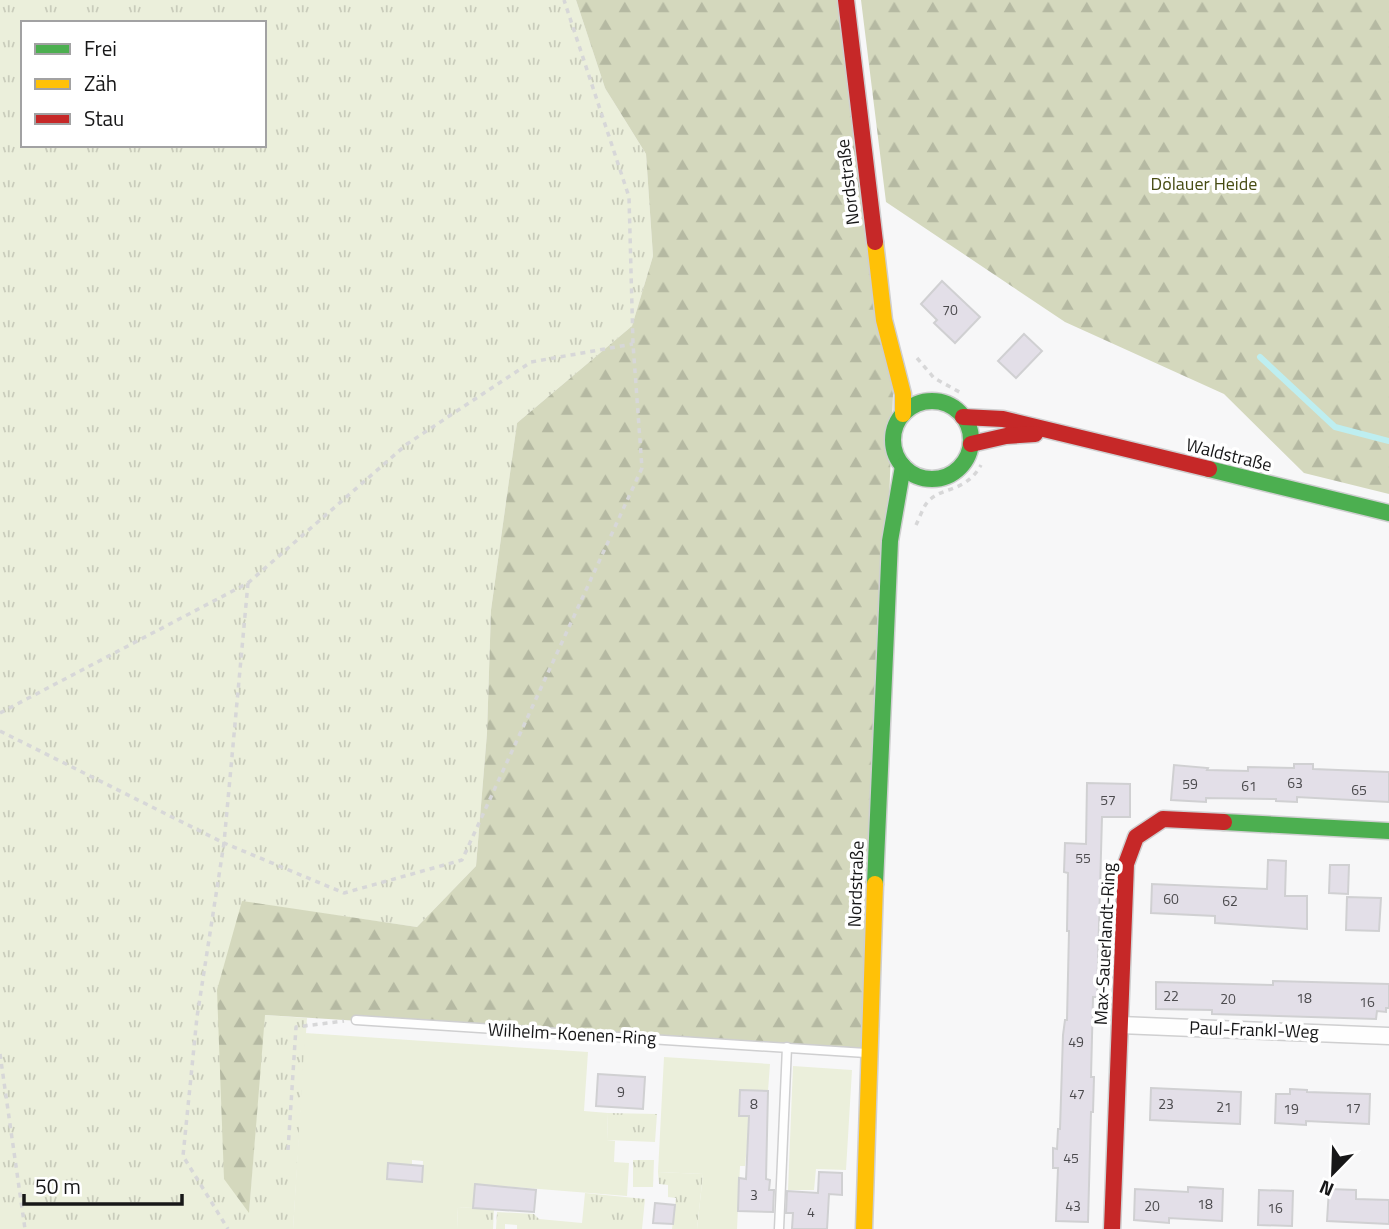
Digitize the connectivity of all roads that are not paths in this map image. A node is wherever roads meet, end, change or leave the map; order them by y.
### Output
1 (846, 0) edge
2 (895, 358) junction
3 (931, 401) junction
4 (903, 414) junction
5 (963, 416) junction
6 (1059, 433) junction
7 (971, 444) junction
8 (903, 466) junction
9 (929, 479) junction
10 (1389, 513) edge
11 (890, 541) junction
12 (1389, 831) edge
13 (356, 1020) road end
14 (1120, 1025) junction
15 (1389, 1036) edge
16 (787, 1047) junction
17 (869, 1054) junction
18 (779, 1229) edge
19 (864, 1229) edge
20 (1112, 1229) edge

1 - 2 street, Nordstraße
2 - 3 street, Nordstraße
2 - 4 street, Nordstraße
3 - 4 street
3 - 5 street, Nordstraße
4 - 8 street, Nordstraße
5 - 6 street, Waldstraße
5 - 7 street
6 - 7 street, Waldstraße
6 - 10 street, Waldstraße
7 - 9 street, Nordstraße
8 - 9 street
8 - 11 street, Nordstraße
9 - 11 street, Nordstraße
11 - 17 street, Nordstraße
12 - 14 street, Max-Sauerlandt-Ring
13 - 16 lane, Wilhelm-Koenen-Ring
14 - 15 street, Paul-Frankl-Weg
14 - 20 street, Max-Sauerlandt-Ring
16 - 17 lane, Wilhelm-Koenen-Ring
16 - 18 lane
17 - 19 street, Nordstraße

